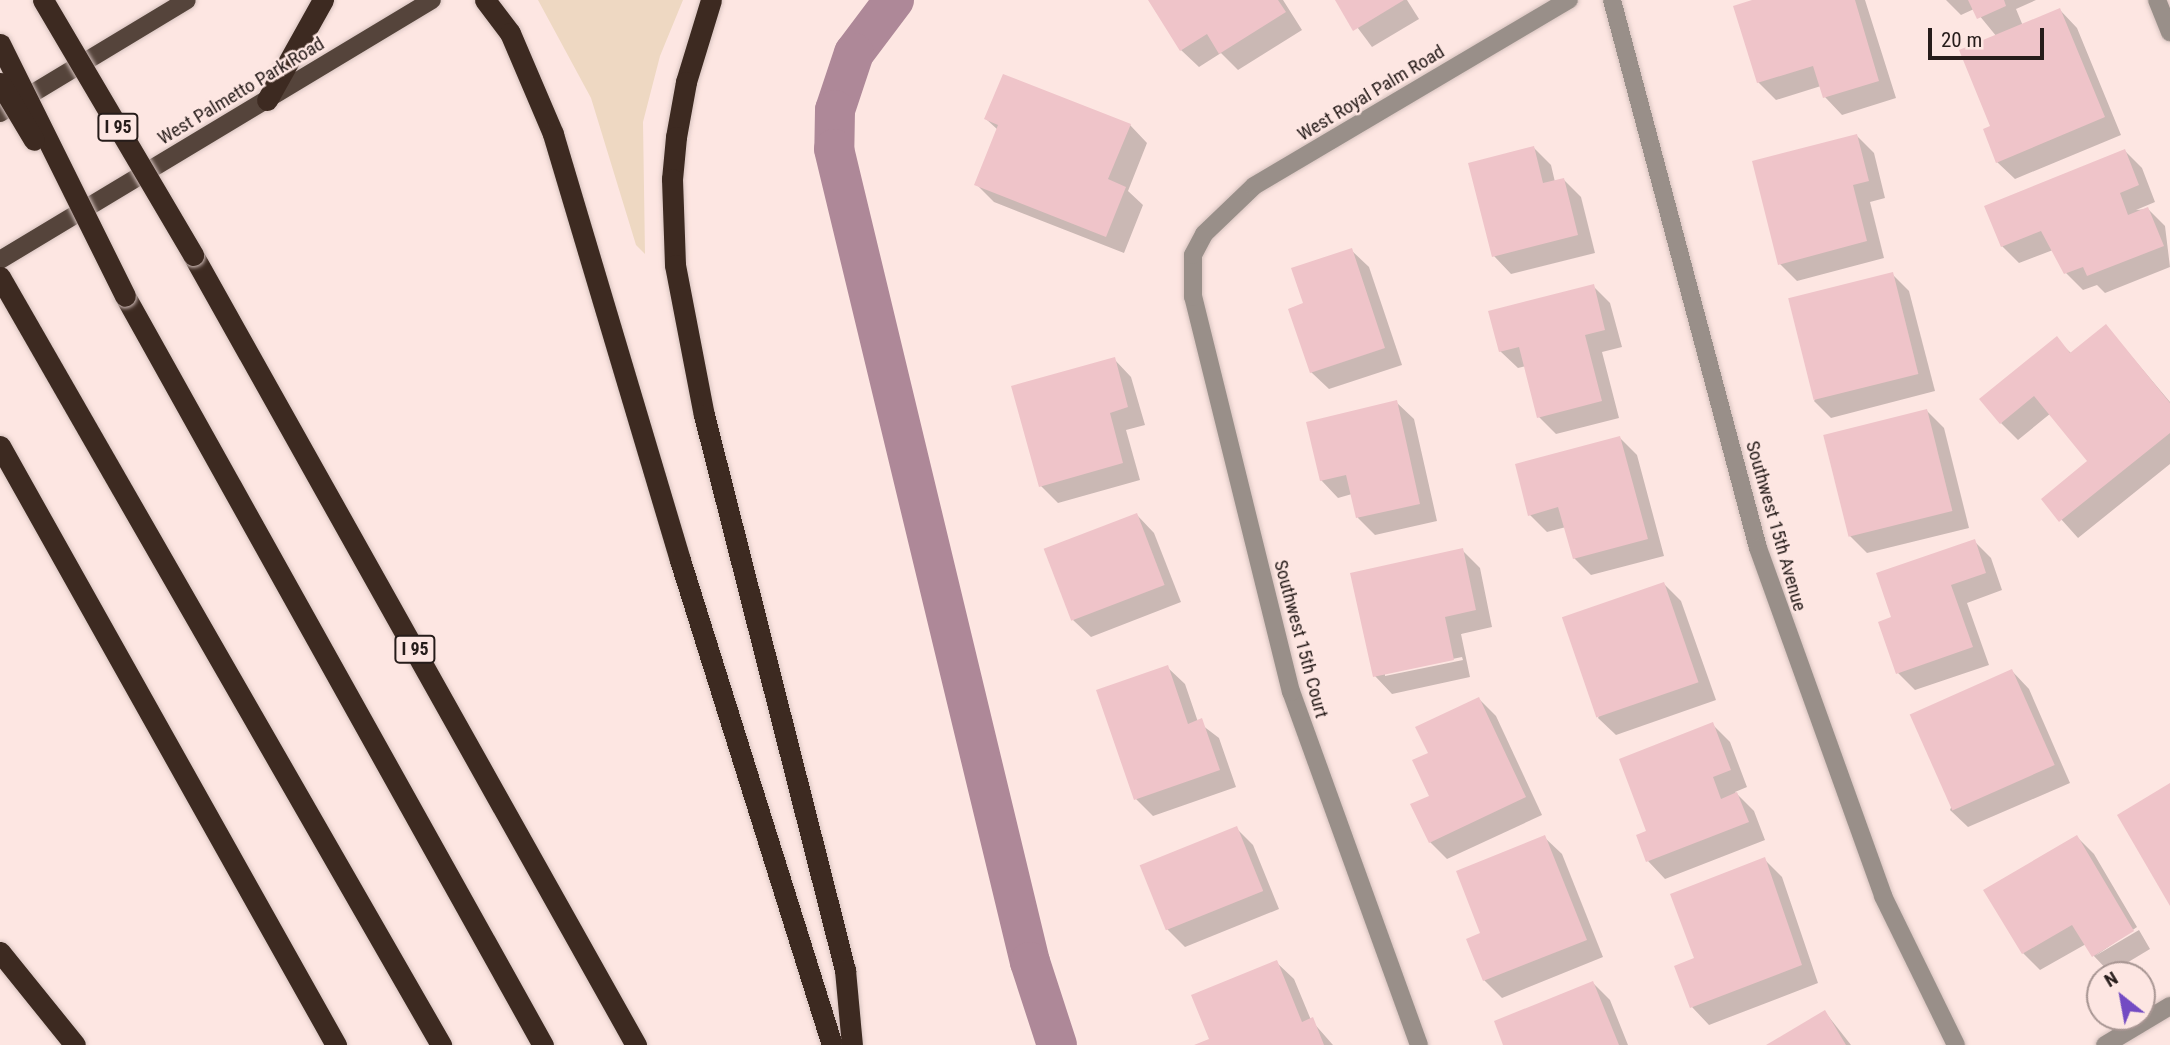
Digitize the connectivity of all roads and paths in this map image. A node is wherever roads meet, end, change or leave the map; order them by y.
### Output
1 (43, 0) edge
2 (187, 0) edge
3 (323, 0) edge
4 (432, 0) edge
5 (485, 0) edge
6 (711, 0) edge
7 (1569, 0) edge
8 (1612, 0) edge
9 (2157, 0) edge
10 (2170, 32) edge
11 (0, 44) edge
12 (0, 83) edge
13 (267, 100) junction
14 (0, 113) edge
15 (1204, 234) joint
16 (0, 260) edge
17 (0, 277) edge
18 (125, 296) junction
19 (0, 446) edge
20 (0, 952) edge
21 (2170, 1006) edge
22 (75, 1045) edge
23 (336, 1045) edge
24 (441, 1045) edge
25 (543, 1045) edge
26 (636, 1045) edge
27 (832, 1045) edge
28 (852, 1045) edge
29 (1419, 1045) edge
30 (1956, 1045) edge
31 (2105, 1045) edge

1 - 26 highway, I 95, bridge
2 - 14 main road
3 - 13 highway
4 - 13 main road, West Palmetto Park Road
5 - 27 highway
6 - 28 highway
7 - 15 street, West Royal Palm Road
8 - 30 street, Southwest 15th Avenue
9 - 10 street
11 - 18 highway, bridge
12 - 18 highway, bridge
13 - 16 main road, West Palmetto Park Road
15 - 29 street, Southwest 15th Court
17 - 24 highway
18 - 25 highway
19 - 23 highway
20 - 22 highway
21 - 31 street

